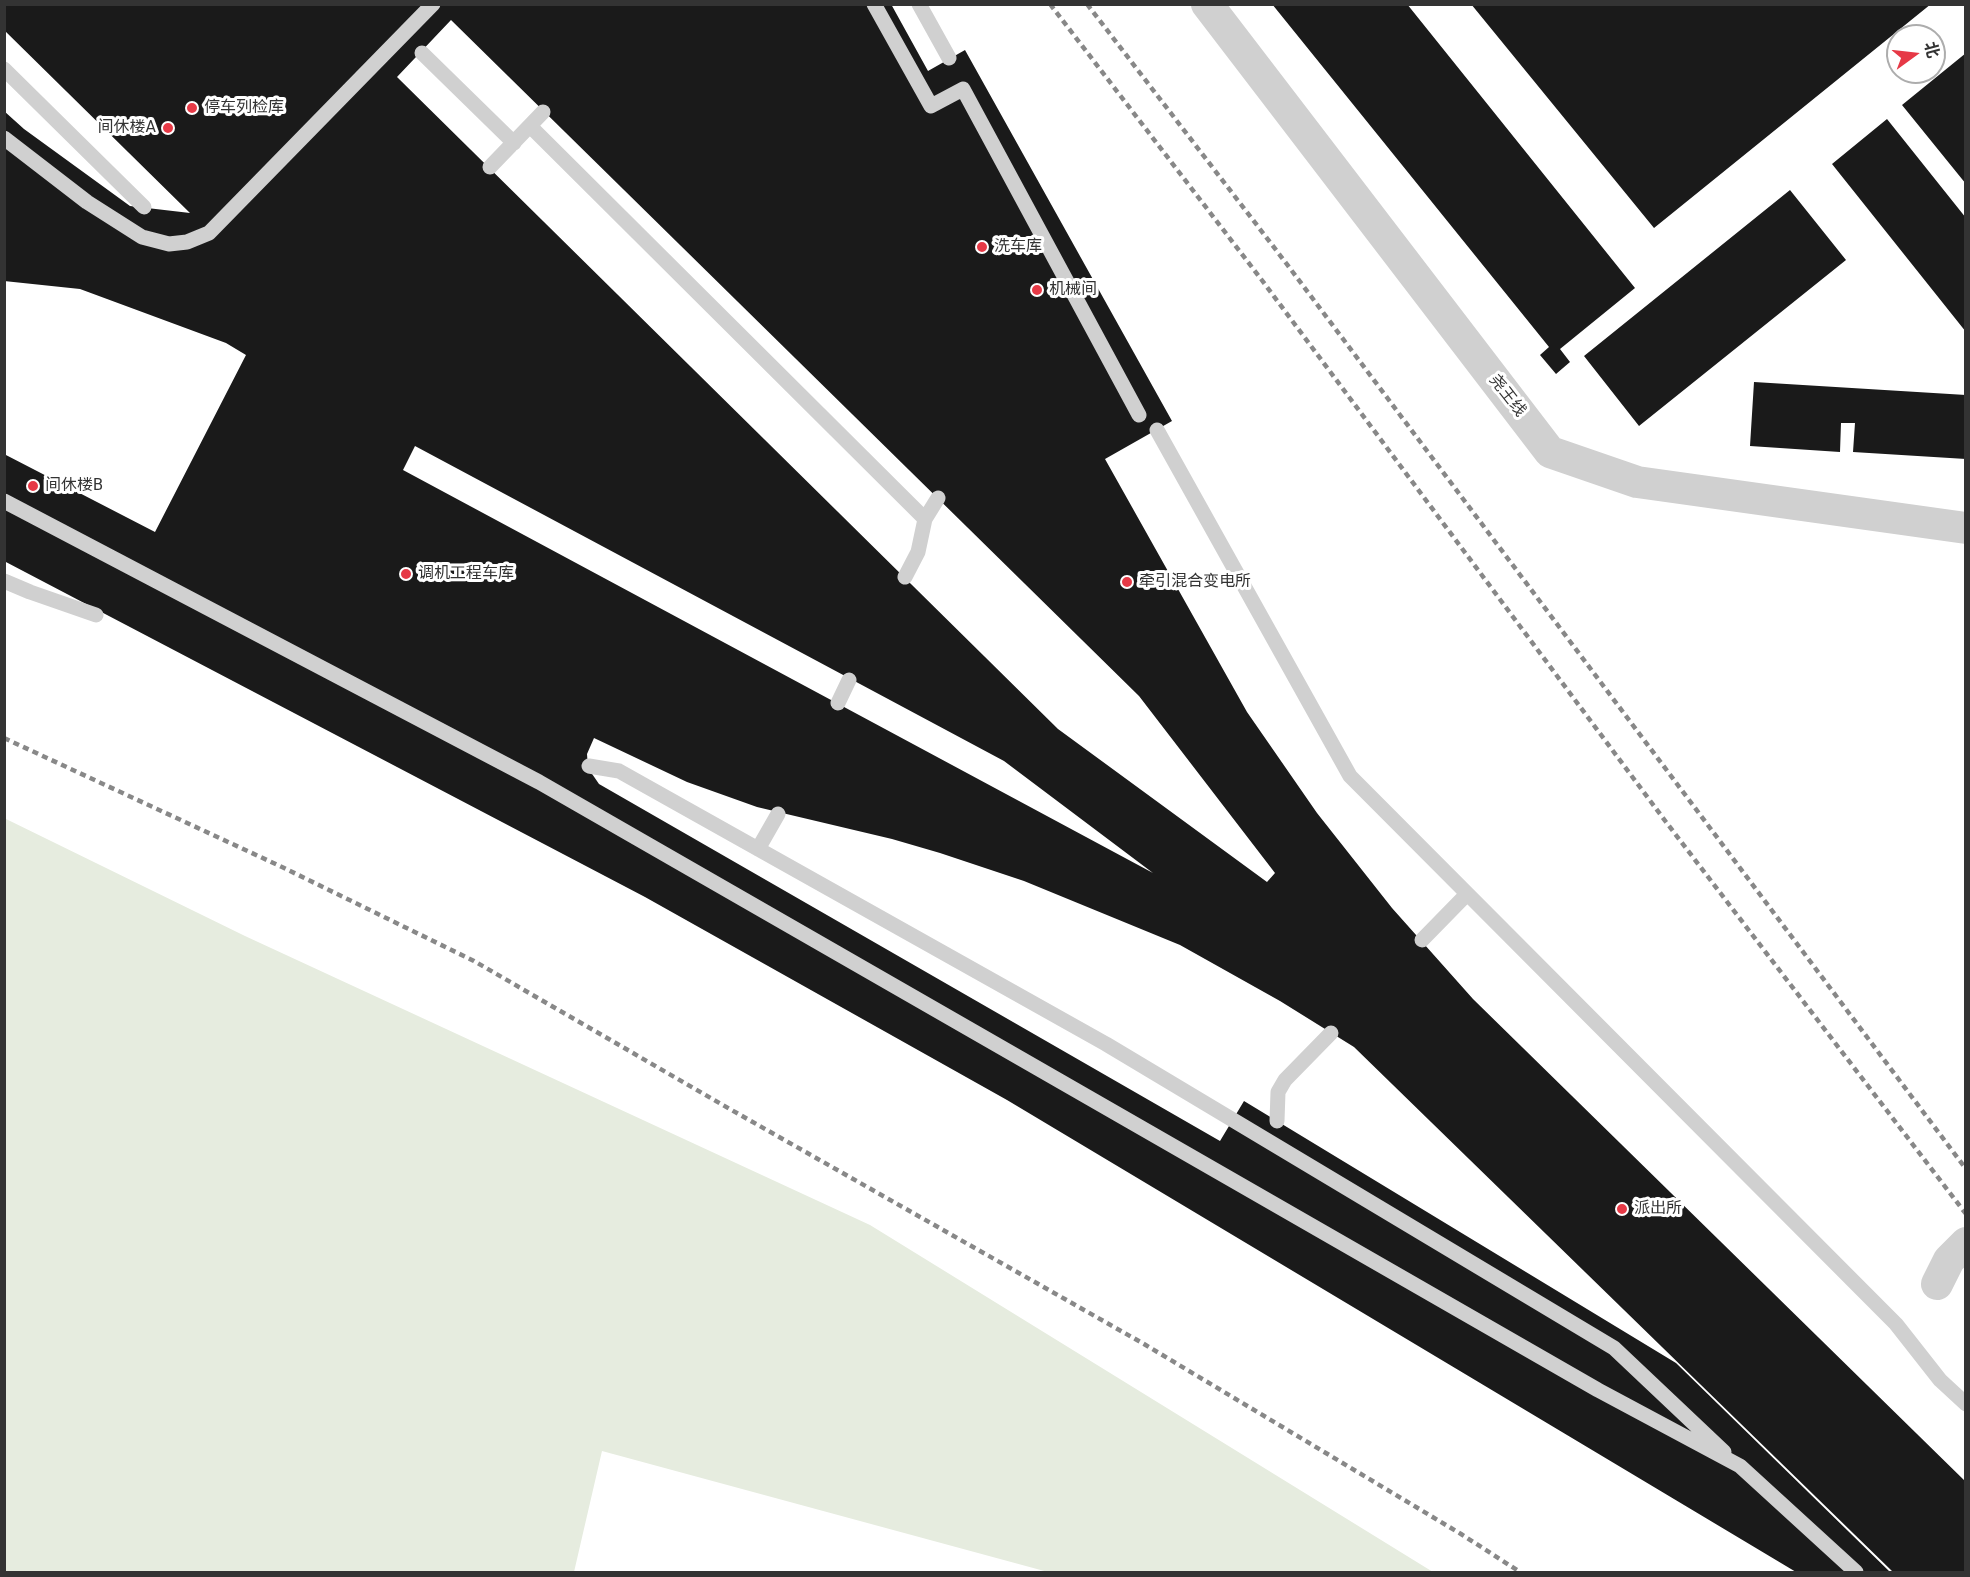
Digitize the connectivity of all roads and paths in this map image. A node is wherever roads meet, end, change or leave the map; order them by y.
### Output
1 (433, 4) edge
2 (874, 4) edge
3 (919, 4) edge
4 (1207, 4) edge
5 (422, 53) dead end
6 (949, 58) dead end
7 (4, 69) edge
8 (543, 112) dead end
9 (530, 126) junction
10 (4, 138) edge
11 (513, 142) junction
12 (490, 167) dead end
13 (144, 207) dead end
14 (1139, 415) dead end
15 (1157, 430) dead end
16 (938, 498) dead end
17 (4, 501) edge
18 (925, 519) junction
19 (1965, 528) edge
20 (905, 577) dead end
21 (4, 581) edge
22 (96, 615) dead end
23 (849, 680) dead end
24 (838, 703) dead end
25 (590, 766) dead end
26 (778, 814) dead end
27 (758, 849) junction
28 (1467, 894) junction
29 (1422, 940) dead end
30 (1331, 1033) dead end
31 (1277, 1121) dead end
32 (1965, 1243) edge
33 (1937, 1284) dead end
34 (1965, 1404) edge
35 (1740, 1466) junction
36 (1856, 1572) edge

1 - 10 lane
2 - 14 lane
3 - 6 lane
4 - 19 street, 尧王线
5 - 11 lane
7 - 13 lane
8 - 9 lane
9 - 11 lane
9 - 18 lane
11 - 12 lane
15 - 28 lane
16 - 18 lane
17 - 35 lane
18 - 20 lane
21 - 22 lane
23 - 24 lane
25 - 27 lane
26 - 27 lane
27 - 35 lane
28 - 29 lane
28 - 34 lane
30 - 31 lane
32 - 33 street
35 - 36 lane

